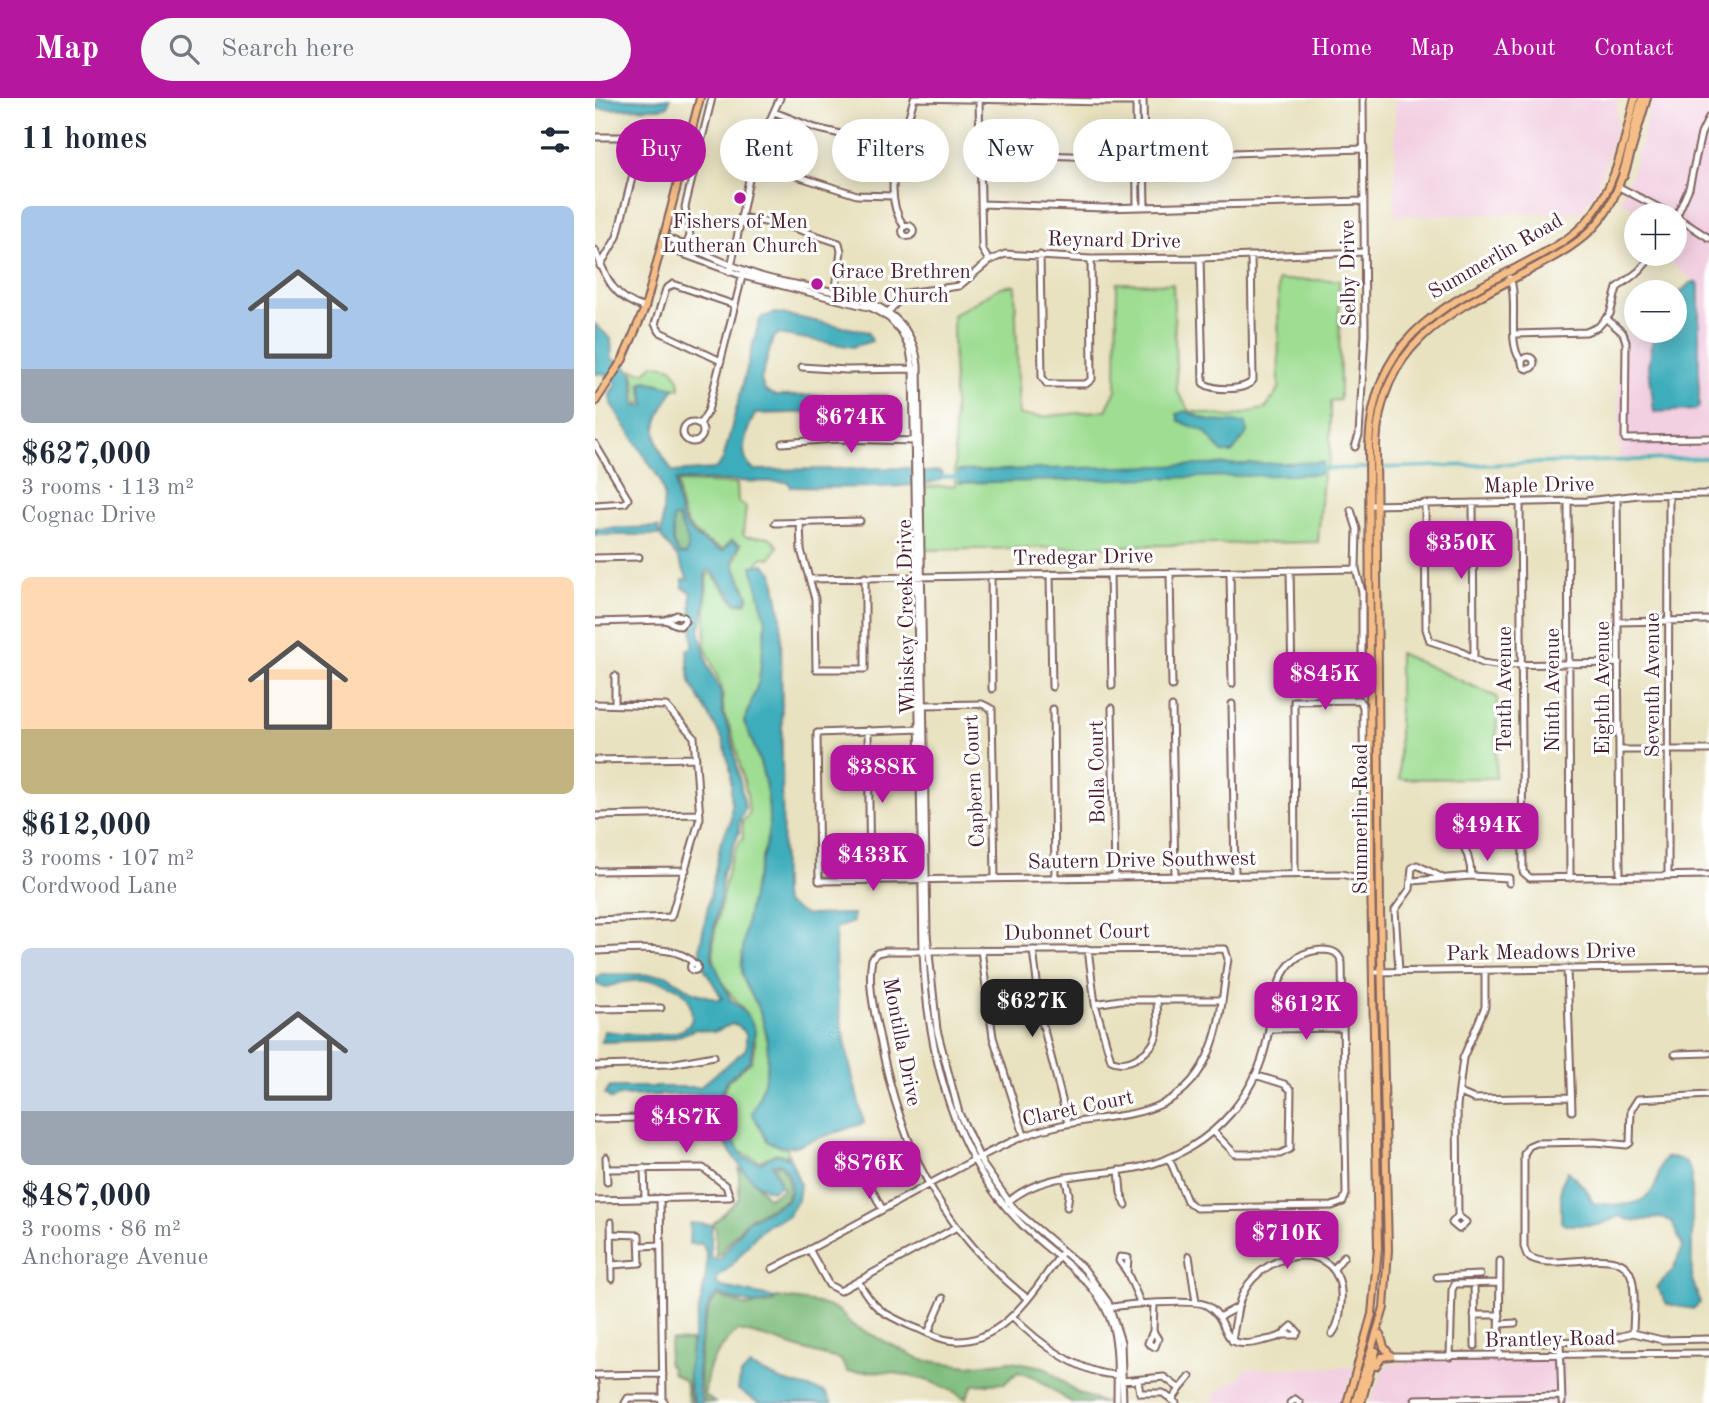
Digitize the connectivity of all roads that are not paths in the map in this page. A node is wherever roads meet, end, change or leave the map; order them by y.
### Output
1 (700, 98) edge
2 (712, 98) edge
3 (780, 98) edge
4 (915, 98) edge
5 (1143, 98) edge
6 (1363, 98) edge
7 (1635, 98) edge
8 (1645, 98) edge
9 (979, 99) edge
10 (1032, 99) edge
11 (1084, 100) edge
12 (1136, 100) edge
13 (774, 111) junction
14 (1709, 117) edge
15 (695, 119) edge
16 (771, 119) edge
17 (909, 119) edge
18 (980, 119) edge
19 (1137, 119) edge
20 (1142, 119) edge
21 (832, 132) edge
22 (595, 137) edge
23 (616, 137) edge
24 (1364, 149) junction
25 (1233, 153) edge
26 (631, 182) edge
27 (678, 182) edge
28 (748, 182) edge
29 (816, 182) edge
30 (895, 182) edge
31 (982, 182) edge
32 (1141, 182) edge
33 (1619, 187) junction
34 (893, 196) junction
35 (1364, 201) junction
36 (1649, 203) edge
37 (1682, 203) edge
38 (982, 204) junction
39 (1141, 207) junction
40 (741, 217) junction
41 (1687, 224) edge
42 (904, 226) dead end
43 (664, 237) junction
44 (1709, 238) edge
45 (686, 245) junction
46 (661, 246) junction
47 (595, 249) edge
48 (609, 250) junction
49 (1364, 252) junction
50 (1040, 255) junction
51 (1251, 256) junction
52 (1091, 258) junction
53 (1200, 258) junction
54 (989, 261) junction
55 (732, 265) junction
56 (600, 266) junction
57 (1643, 266) edge
58 (730, 272) junction
59 (1506, 272) junction
60 (743, 273) junction
61 (1510, 280) junction
62 (835, 296) junction
63 (735, 305) junction
64 (645, 308) junction
65 (887, 313) junction
66 (1607, 319) junction
67 (1515, 334) junction
68 (721, 361) junction
69 (1522, 361) dead end
70 (802, 367) dead end
71 (916, 369) junction
72 (595, 401) edge
73 (700, 424) dead end
74 (1709, 438) edge
75 (917, 441) junction
76 (782, 443) dead end
77 (595, 444) edge
78 (1355, 447) dead end
79 (1373, 459) junction
80 (1709, 494) edge
81 (1669, 495) junction
82 (1618, 498) junction
83 (1568, 501) junction
84 (1520, 502) junction
85 (1425, 503) junction
86 (1473, 503) junction
87 (1373, 504) junction
88 (595, 505) edge
89 (1351, 510) dead end
90 (860, 521) dead end
91 (800, 522) junction
92 (775, 523) dead end
93 (639, 557) dead end
94 (595, 558) edge
95 (1356, 569) junction
96 (1290, 570) junction
97 (1230, 572) junction
98 (1110, 573) junction
99 (1170, 573) junction
100 (1050, 574) junction
101 (991, 575) junction
102 (919, 576) junction
103 (865, 577) junction
104 (810, 579) junction
105 (664, 620) dead end
106 (1709, 620) edge
107 (1668, 621) junction
108 (595, 622) edge
109 (1619, 622) junction
110 (1474, 659) junction
111 (1619, 663) junction
112 (1569, 664) junction
113 (1521, 665) junction
114 (615, 676) dead end
115 (1232, 684) dead end
116 (1112, 686) dead end
117 (1172, 686) dead end
118 (1052, 687) dead end
119 (992, 689) dead end
120 (595, 704) edge
121 (615, 704) junction
122 (1232, 704) dead end
123 (924, 705) junction
124 (1172, 707) dead end
125 (1112, 708) dead end
126 (1053, 709) dead end
127 (921, 729) junction
128 (868, 730) junction
129 (1619, 750) junction
130 (1669, 750) junction
131 (1709, 750) edge
132 (696, 758) junction
133 (595, 760) edge
134 (700, 814) junction
135 (595, 816) edge
136 (1463, 845) junction
137 (686, 870) junction
138 (595, 871) edge
139 (1295, 874) junction
140 (1709, 875) edge
141 (1175, 876) junction
142 (1235, 876) junction
143 (1471, 876) junction
144 (1668, 876) junction
145 (1055, 877) junction
146 (1115, 877) junction
147 (1441, 877) junction
148 (1620, 877) junction
149 (995, 878) junction
150 (1570, 878) junction
151 (924, 879) junction
152 (870, 880) junction
153 (1413, 881) junction
154 (1509, 883) dead end
155 (595, 920) edge
156 (1088, 949) junction
157 (1225, 949) joint
158 (981, 950) junction
159 (1033, 950) junction
160 (595, 951) edge
161 (925, 951) junction
162 (873, 958) joint
163 (692, 964) dead end
164 (1709, 967) edge
165 (1567, 969) junction
166 (1485, 970) junction
167 (1399, 971) junction
168 (1377, 972) junction
169 (1157, 999) junction
170 (1221, 1000) junction
171 (1095, 1004) junction
172 (660, 1008) dead end
173 (595, 1009) edge
174 (1343, 1028) junction
175 (1270, 1029) junction
176 (1709, 1053) edge
177 (1675, 1054) dead end
178 (714, 1055) dead end
179 (595, 1066) edge
180 (1255, 1075) junction
181 (1460, 1093) junction
182 (1709, 1095) edge
183 (1571, 1097) junction
184 (1572, 1111) dead end
185 (682, 1118) dead end
186 (595, 1119) edge
187 (1068, 1124) junction
188 (1213, 1131) junction
189 (1024, 1135) junction
190 (606, 1157) dead end
191 (1169, 1158) junction
192 (976, 1159) junction
193 (835, 1164) dead end
194 (645, 1168) junction
195 (607, 1169) junction
196 (1119, 1170) junction
197 (1065, 1177) junction
198 (607, 1182) dead end
199 (927, 1185) junction
200 (645, 1198) junction
201 (660, 1198) junction
202 (595, 1200) edge
203 (1007, 1204) junction
204 (1126, 1205) dead end
205 (1067, 1207) dead end
206 (882, 1209) junction
207 (1458, 1216) dead end
208 (611, 1222) dead end
209 (955, 1228) junction
210 (611, 1234) junction
211 (661, 1245) junction
212 (641, 1246) junction
213 (809, 1249) junction
214 (1061, 1254) junction
215 (1189, 1256) dead end
216 (1344, 1256) dead end
217 (1500, 1261) dead end
218 (612, 1265) junction
219 (772, 1269) dead end
220 (1334, 1269) junction
221 (1127, 1272) dead end
222 (1481, 1275) dead end
223 (1451, 1276) junction
224 (1437, 1277) dead end
225 (612, 1279) dead end
226 (858, 1281) junction
227 (1474, 1283) junction
228 (1500, 1283) junction
229 (1452, 1290) junction
230 (943, 1298) dead end
231 (1028, 1299) junction
232 (1196, 1302) junction
233 (1141, 1304) junction
234 (1154, 1304) junction
235 (1238, 1307) junction
236 (1108, 1308) junction
237 (1384, 1308) junction
238 (1500, 1314) junction
239 (1474, 1315) junction
240 (1012, 1316) junction
241 (1219, 1317) junction
242 (1501, 1324) junction
243 (1515, 1324) dead end
244 (1153, 1331) dead end
245 (928, 1333) junction
246 (1633, 1333) junction
247 (1332, 1334) dead end
248 (1380, 1334) junction
249 (1282, 1335) dead end
250 (1709, 1339) edge
251 (1232, 1340) junction
252 (1693, 1340) junction
253 (1560, 1341) junction
254 (1529, 1342) dead end
255 (1475, 1346) dead end
256 (1693, 1353) junction
257 (1709, 1353) edge
258 (1561, 1354) junction
259 (1391, 1356) junction
260 (1499, 1356) junction
261 (1450, 1357) junction
262 (663, 1374) junction
263 (595, 1375) edge
264 (1120, 1377) junction
265 (1190, 1377) dead end
266 (1370, 1377) junction
267 (1138, 1381) junction
268 (595, 1382) edge
269 (1180, 1390) junction
270 (1415, 1399) dead end
271 (1498, 1400) edge
272 (1562, 1400) edge
273 (664, 1401) edge
274 (1174, 1401) edge
275 (596, 1403) edge
276 (625, 1403) edge
277 (1120, 1403) edge
278 (1290, 1403) edge
279 (1300, 1403) edge
280 (1345, 1403) edge
281 (1355, 1403) edge
282 (1361, 1403) edge

1 - 15 main road
2 - 45 street
3 - 13 street
4 - 9 street
4 - 17 street
5 - 12 street
5 - 20 street
6 - 24 street, Selby Drive
7 - 59 main road, Summerlin Road
8 - 33 main road, Summerlin Road
9 - 10 street
9 - 18 street
10 - 11 street
11 - 12 street
12 - 19 street
13 - 16 street
13 - 21 street
14 - 37 street
22 - 23 street
24 - 25 street
24 - 35 street, Selby Drive
26 - 48 street
27 - 43 main road
28 - 40 street
29 - 34 street
30 - 34 street
31 - 38 street
32 - 39 street
33 - 36 street
33 - 61 main road, Summerlin Road
34 - 42 street
35 - 39 street
35 - 49 street, Selby Drive
38 - 39 street
38 - 54 street
40 - 55 street
40 - 62 street
41 - 44 street
43 - 45 street
43 - 46 main road
45 - 55 street
46 - 58 street
46 - 64 main road
47 - 48 street
47 - 56 street
48 - 56 street
49 - 51 street, Reynard Drive
49 - 78 street, Selby Drive
50 - 52 street, Reynard Drive
50 - 52 street
50 - 54 street, Reynard Drive
51 - 53 street, Reynard Drive
51 - 53 street
52 - 53 street, Reynard Drive
54 - 65 street, Reynard Drive
55 - 58 street
55 - 60 street
56 - 64 street
57 - 66 street
58 - 60 street
59 - 61 street
59 - 79 main road, Summerlin Road
60 - 62 street
60 - 63 street
61 - 67 street
61 - 79 main road, Summerlin Road
62 - 65 street
63 - 68 street
63 - 68 street
64 - 72 main road
65 - 71 street, Whiskey Creek Drive
66 - 67 street
66 - 74 street
67 - 69 street
68 - 73 street
70 - 71 street
71 - 75 street, Whiskey Creek Drive
75 - 76 street
75 - 102 street, Whiskey Creek Drive
77 - 88 street
79 - 87 main road, Summerlin Road
80 - 81 street, Maple Drive
81 - 82 street, Maple Drive
81 - 107 street, Seventh Avenue
82 - 83 street, Maple Drive
82 - 109 street, Eighth Avenue
83 - 84 street, Maple Drive
83 - 112 street, Ninth Avenue
84 - 86 street, Maple Drive
84 - 113 street, Tenth Avenue
85 - 86 street, Maple Drive
85 - 87 street, Maple Drive
85 - 110 street
86 - 110 street
87 - 168 main road, Summerlin Road
89 - 95 street
90 - 91 street
91 - 92 street
91 - 104 street
93 - 94 street
95 - 96 street, Tredegar Drive
95 - 96 street
96 - 97 street, Tredegar Drive
97 - 99 street, Tredegar Drive
97 - 115 street
98 - 99 street, Tredegar Drive
98 - 100 street, Tredegar Drive
98 - 116 street
99 - 117 street
100 - 101 street, Tredegar Drive
100 - 118 street
101 - 102 street, Tredegar Drive
101 - 119 street
102 - 103 street, Tredegar Drive
102 - 123 street, Whiskey Creek Drive
102 - 127 street, Whiskey Creek Drive
103 - 104 street, Tredegar Drive
103 - 104 street
105 - 108 street
106 - 107 street
107 - 109 street
107 - 130 street, Seventh Avenue
109 - 111 street, Eighth Avenue
110 - 113 street
111 - 112 street
111 - 129 street, Eighth Avenue
112 - 113 street
112 - 150 street, Ninth Avenue
113 - 150 street, Tenth Avenue
114 - 121 street
120 - 121 street
121 - 132 street
122 - 142 street
123 - 127 street, Whiskey Creek Drive
123 - 149 street, Capbern Court
124 - 141 street
125 - 146 street, Bolla Court
126 - 145 street
127 - 128 street
127 - 151 street, Whiskey Creek Drive
128 - 152 street
128 - 152 street, Sautern Drive Southwest
129 - 130 street
129 - 148 street, Eighth Avenue
130 - 131 street
130 - 144 street, Seventh Avenue
132 - 133 street
132 - 134 street
134 - 135 street
134 - 137 street
136 - 136 street
136 - 143 street
137 - 138 street
137 - 155 street
139 - 139 street, Sautern Drive Southwest
139 - 142 street, Sautern Drive Southwest
140 - 144 street
141 - 142 street, Sautern Drive Southwest
141 - 146 street, Sautern Drive Southwest
143 - 147 street
143 - 154 street
144 - 148 street
145 - 146 street, Sautern Drive Southwest
145 - 149 street, Sautern Drive Southwest
147 - 153 street
147 - 153 street
148 - 150 street
149 - 151 street, Sautern Drive Southwest
151 - 152 street, Sautern Drive Southwest
151 - 161 street, Whiskey Creek Drive
153 - 167 street
156 - 157 street, Dubonnet Court
156 - 159 street, Dubonnet Court
156 - 171 street
157 - 170 street, Claret Court
158 - 159 street, Dubonnet Court
158 - 161 street, Dubonnet Court
158 - 189 street
159 - 187 street
160 - 163 street
161 - 162 street, Dubonnet Court
161 - 192 street, Whiskey Creek Drive
162 - 199 street, Montilla Drive
164 - 165 street, Park Meadows Drive
165 - 166 street, Park Meadows Drive
165 - 183 street
166 - 167 street, Park Meadows Drive
166 - 181 street
167 - 168 street, Park Meadows Drive
168 - 237 main road, Summerlin Road
168 - 280 main road, Summerlin Road
169 - 170 street
169 - 171 street
169 - 171 street
170 - 187 street, Claret Court
172 - 173 street
174 - 175 street
174 - 175 street
174 - 191 street
175 - 180 street
176 - 177 street
178 - 179 street
180 - 188 street
180 - 188 street
181 - 183 street
181 - 207 street
182 - 246 street
183 - 184 street
185 - 186 street
187 - 189 street, Claret Court
188 - 191 street
189 - 192 street, Claret Court
190 - 195 street
191 - 196 street
192 - 199 street, Claret Court
192 - 203 street, Whiskey Creek Drive
193 - 206 street
194 - 195 street
194 - 200 street
194 - 201 street
195 - 198 street
196 - 197 street
196 - 204 street
197 - 203 street
197 - 205 street
199 - 206 street, Claret Court
199 - 209 street, Montilla Drive
200 - 201 street
200 - 202 street
201 - 211 street
203 - 214 street, Whiskey Creek Drive
206 - 213 street, Claret Court
208 - 210 street
209 - 226 street
209 - 231 street, Montilla Drive
210 - 212 street
210 - 218 street
211 - 212 street
211 - 262 street
212 - 218 street
213 - 219 street, Claret Court
213 - 226 street
214 - 231 street
214 - 236 street, Whiskey Creek Drive
215 - 232 street
216 - 220 street
217 - 228 street
218 - 225 street
220 - 235 street
220 - 247 street
221 - 233 street
222 - 223 street
223 - 224 street
223 - 229 street
226 - 245 street
227 - 228 street
227 - 229 street
227 - 239 street
228 - 238 street
229 - 261 street
230 - 245 street
231 - 240 street
232 - 234 street
232 - 241 street
233 - 234 street
233 - 236 street
234 - 244 street
235 - 241 street
235 - 251 street
236 - 264 street, Whiskey Creek Drive
237 - 248 main road
237 - 281 main road, Summerlin Road
238 - 239 street
238 - 242 street
239 - 255 street
240 - 245 street
240 - 264 street
241 - 251 street
242 - 243 street
242 - 260 street
246 - 252 street
246 - 253 street
248 - 259 main road
248 - 266 main road
249 - 251 street
250 - 252 street
252 - 256 street
253 - 254 street
253 - 258 street
256 - 257 street, Brantley Road
256 - 258 street, Brantley Road
258 - 260 street, Brantley Road
258 - 272 street
259 - 261 street, Brantley Road
259 - 266 main road
260 - 261 street, Brantley Road
262 - 263 street
262 - 273 street
264 - 267 street
264 - 277 street, Whiskey Creek Drive
265 - 269 street
266 - 282 main road
267 - 269 street
267 - 274 street
268 - 275 street
269 - 274 street
270 - 271 street
271 - 272 street
273 - 276 street
278 - 279 street

